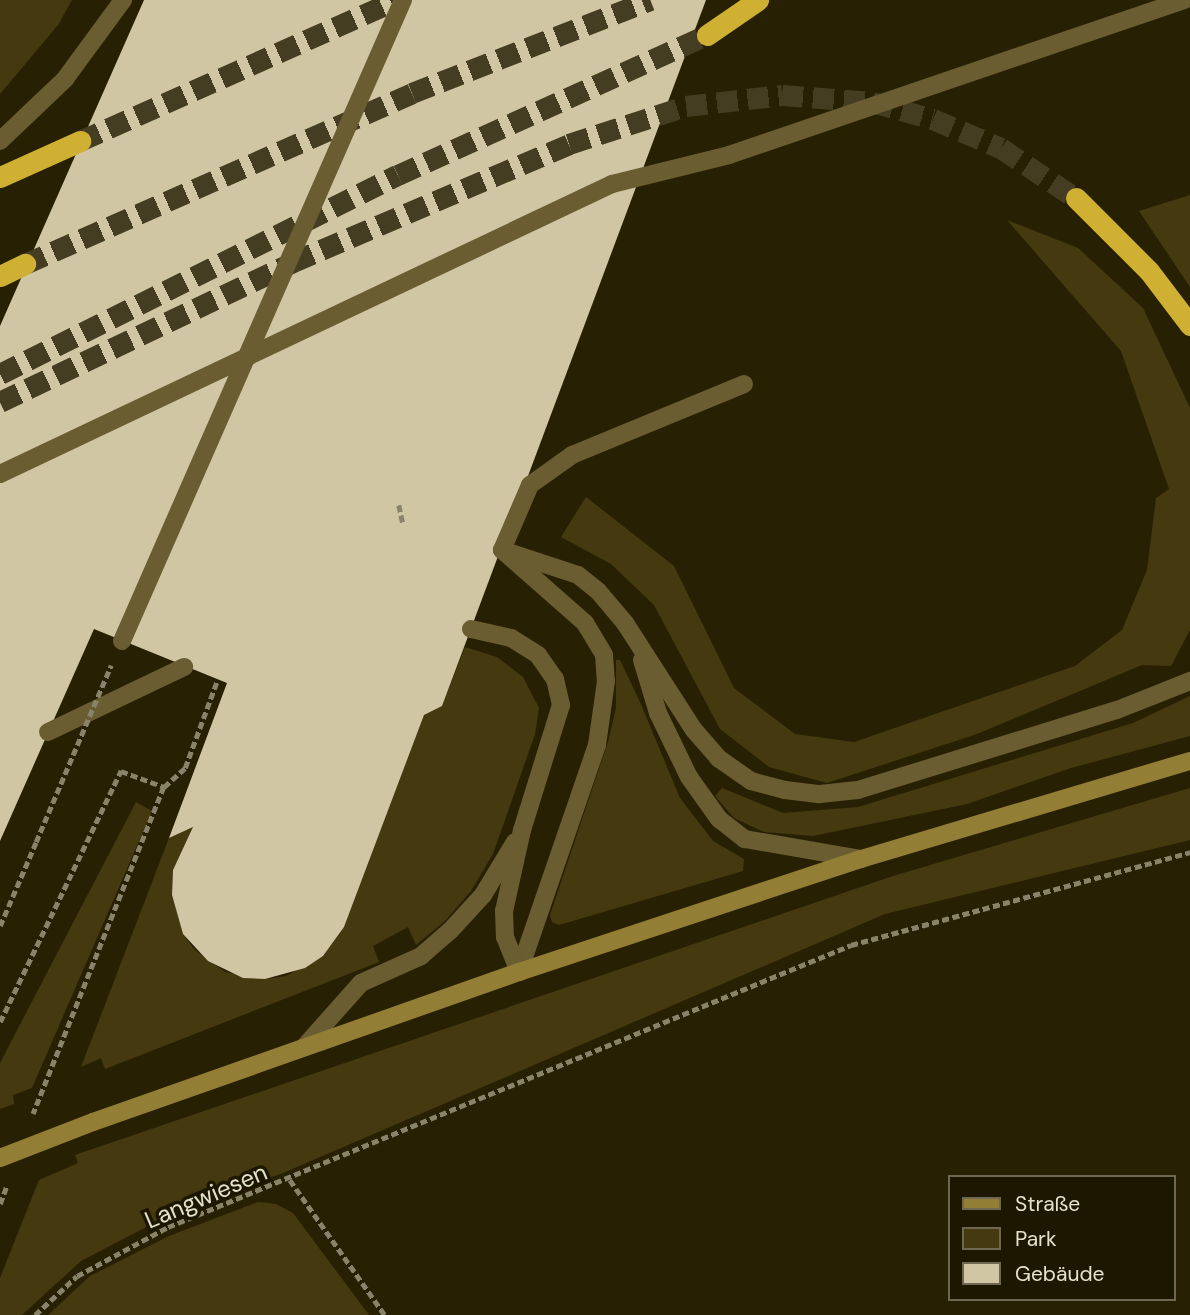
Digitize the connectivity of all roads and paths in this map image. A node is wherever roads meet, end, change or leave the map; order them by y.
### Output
1 (123, 0) edge
2 (403, 0) edge
3 (758, 0) edge
4 (1184, 0) edge
5 (707, 35) tunnel mouth
6 (0, 141) edge
7 (80, 141) tunnel mouth
8 (0, 177) edge
9 (1076, 198) tunnel mouth
10 (24, 264) tunnel mouth
11 (0, 276) edge
12 (1190, 325) edge
13 (744, 384) dead end
14 (0, 474) edge
15 (399, 505) dead end
16 (403, 524) dead end
17 (502, 550) junction
18 (471, 629) dead end
19 (122, 641) joint
20 (637, 642) junction
21 (184, 667) dead end
22 (217, 681) dead end
23 (1190, 681) edge
24 (48, 732) dead end
25 (1190, 761) edge
26 (164, 787) junction
27 (522, 830) junction
28 (1190, 852) edge
29 (861, 859) junction
30 (0, 926) edge
31 (519, 972) junction
32 (0, 1022) edge
33 (305, 1046) junction
34 (28, 1126) dead end
35 (5, 1166) edge
36 (290, 1180) junction
37 (0, 1204) edge
38 (35, 1315) edge
39 (385, 1315) edge

1 - 6 street
2 - 19 street, bridge
3 - 5 highway
4 - 14 street
7 - 8 highway
9 - 12 highway
10 - 11 highway
13 - 17 street
15 - 16 path
17 - 20 street
17 - 31 street
18 - 27 street
19 - 30 path, bridge
20 - 23 street
20 - 29 street
21 - 24 street
22 - 26 path
25 - 29 main road
26 - 32 path
26 - 34 path
27 - 31 street
27 - 33 street
28 - 36 path, Langwiesen
29 - 31 main road
31 - 33 main road
33 - 35 main road, bridge
35 - 37 path
36 - 38 path, Langwiesen
36 - 39 path

